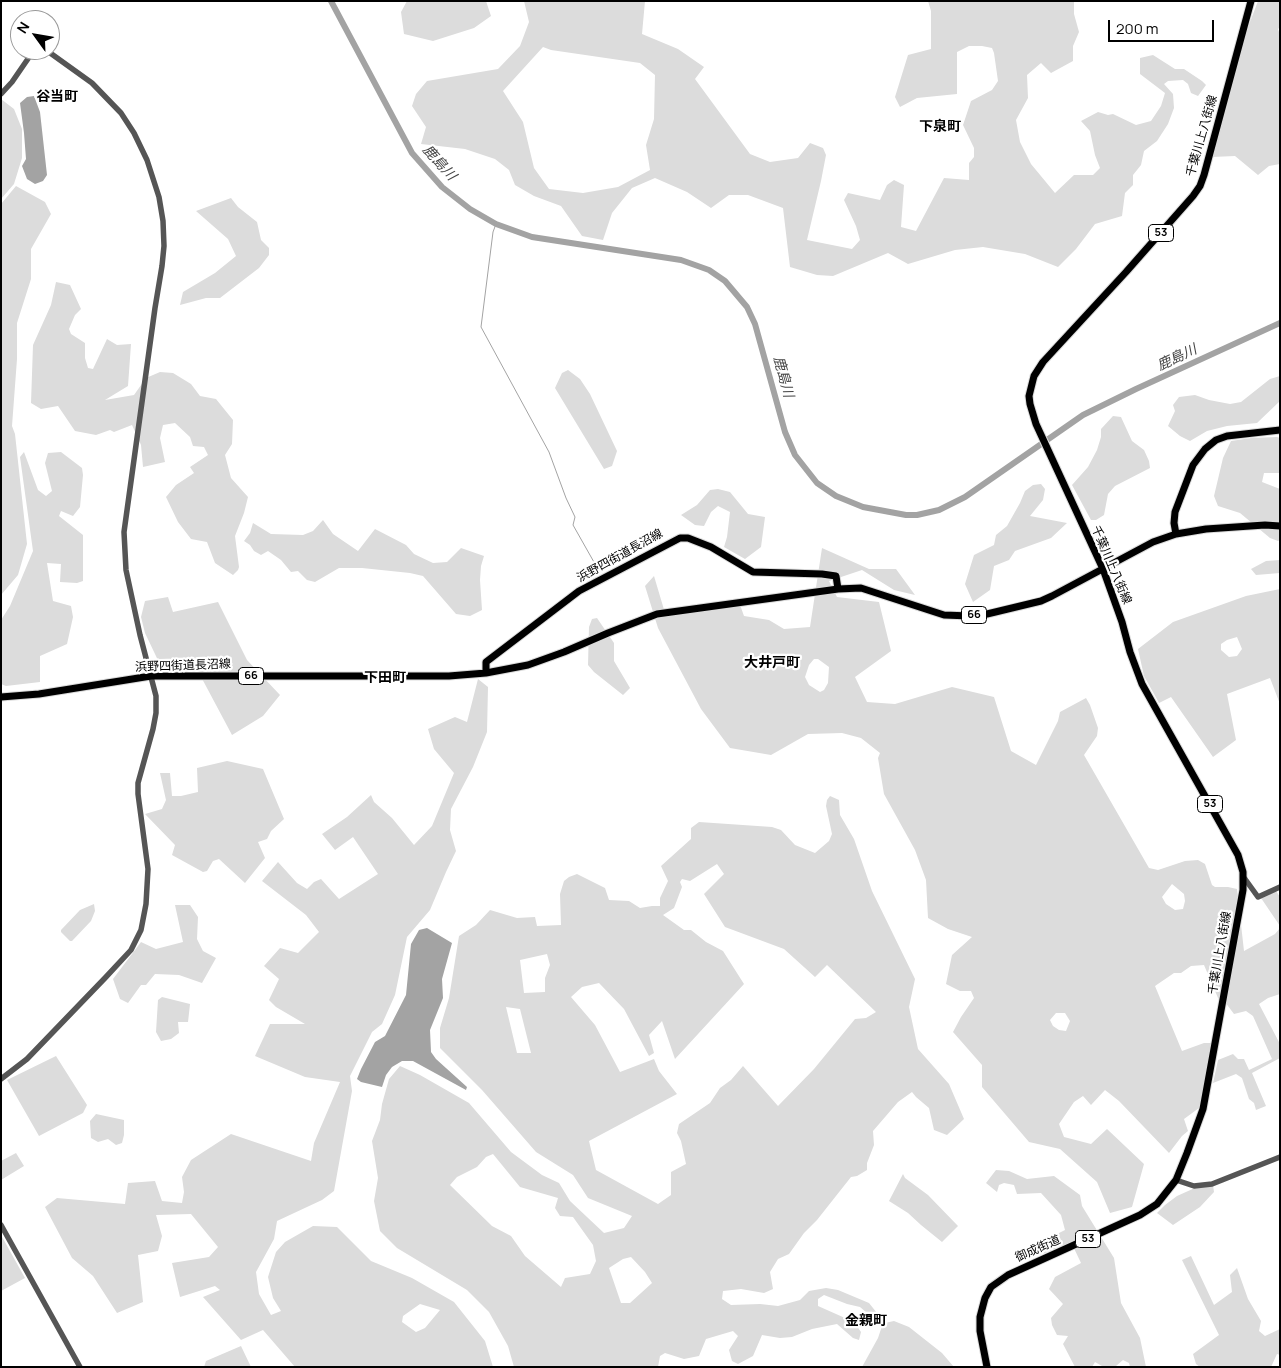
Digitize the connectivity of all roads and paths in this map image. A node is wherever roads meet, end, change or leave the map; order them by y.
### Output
1 (1251, 1) edge
2 (27, 60) edge
3 (60, 60) edge
4 (1, 94) edge
5 (1280, 430) edge
6 (1280, 526) edge
7 (1176, 534) junction
8 (1103, 569) junction
9 (838, 589) junction
10 (486, 673) junction
11 (150, 676) junction
12 (1, 697) edge
13 (1243, 878) junction
14 (1280, 887) edge
15 (1, 1079) edge
16 (1280, 1157) edge
17 (1176, 1180) junction
18 (1, 1225) edge
19 (80, 1367) edge
20 (987, 1367) edge

1 - 8 main road, 千葉川上八街線 / 53
2 - 4 street
3 - 11 street
5 - 7 main road
6 - 7 main road, 浜野四街道長沼線 / 66
7 - 8 main road, 浜野四街道長沼線 / 66
8 - 9 main road, 浜野四街道長沼線 / 66
8 - 13 main road, 千葉川上八街線 / 53
9 - 10 main road, 浜野四街道長沼線 / 66
9 - 10 main road, 浜野四街道長沼線
10 - 11 main road, 浜野四街道長沼線 / 66
11 - 12 main road, 浜野四街道長沼線 / 66
11 - 15 street
13 - 14 street
13 - 17 main road, 千葉川上八街線 / 53
16 - 17 street
17 - 20 main road, 御成街道 / 53
18 - 19 street

